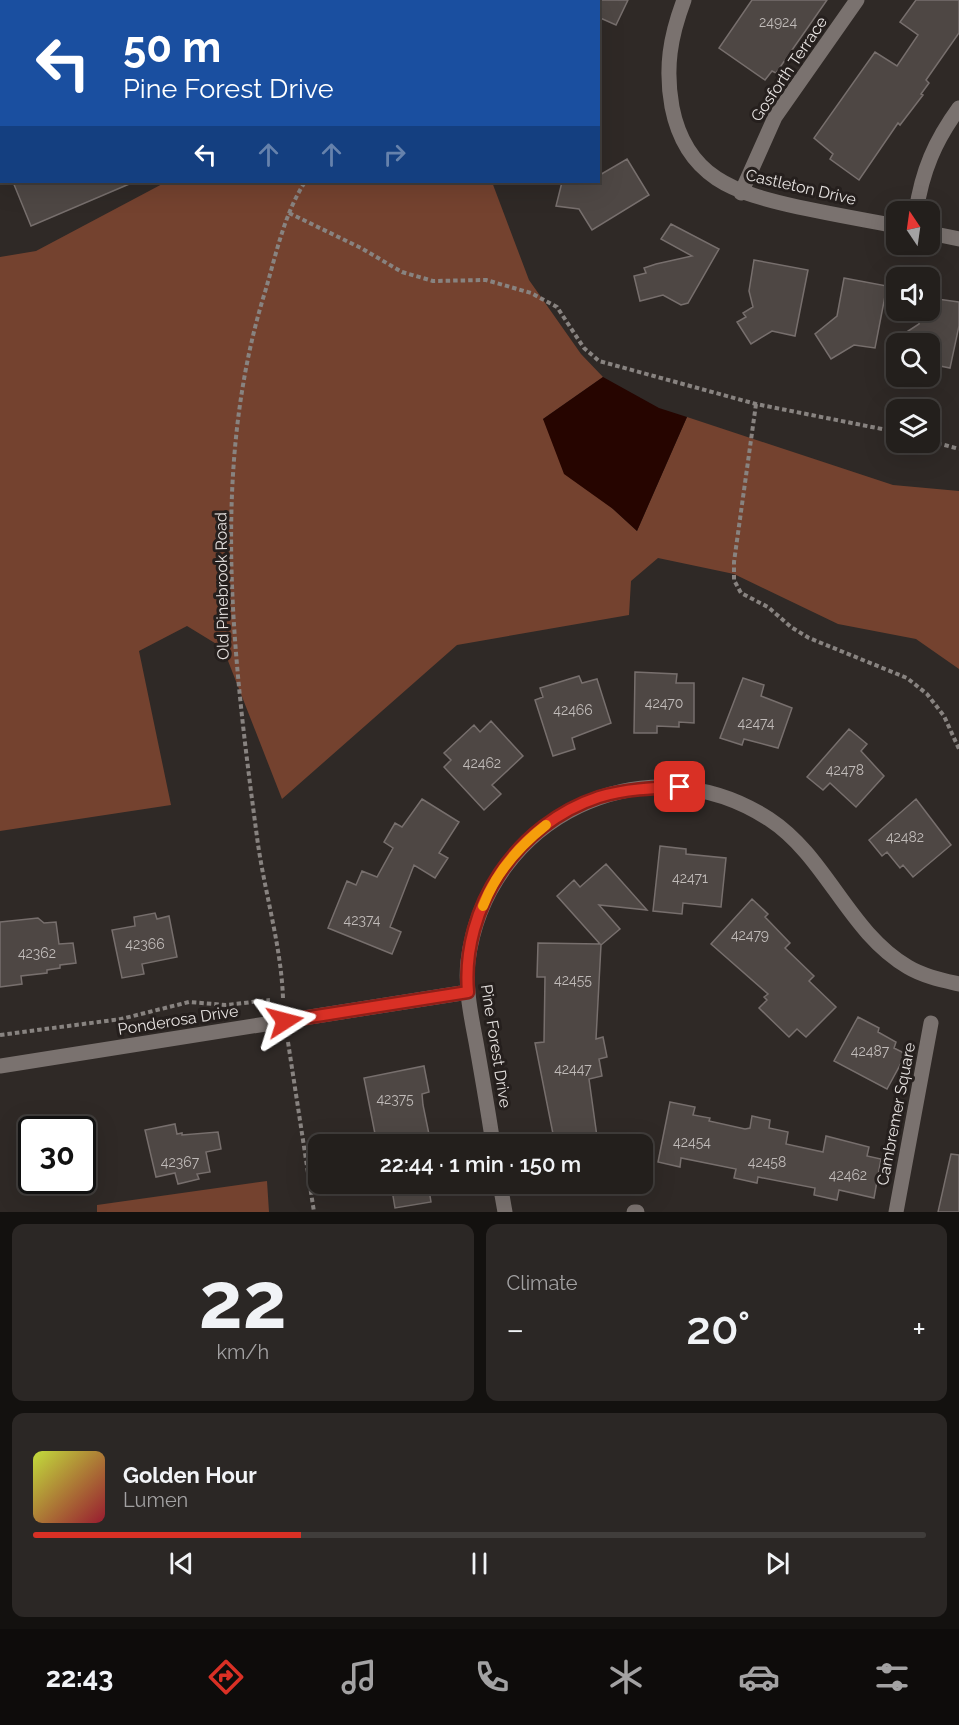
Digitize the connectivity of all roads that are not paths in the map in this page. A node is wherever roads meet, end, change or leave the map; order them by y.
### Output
1 (684, 0) edge
2 (857, 0) edge
3 (959, 108) edge
4 (741, 193) junction
5 (918, 201) edge
6 (886, 224) edge
7 (940, 235) edge
8 (959, 239) edge
9 (959, 984) edge
10 (468, 992) junction
11 (931, 1023) dead end
12 (0, 1066) edge
13 (491, 1134) edge
14 (502, 1194) edge
15 (505, 1212) edge
16 (896, 1212) edge

1 - 4 street, Castleton Drive
2 - 4 street, Gosforth Terrace
3 - 5 street
4 - 6 street, Castleton Drive
7 - 8 street
9 - 10 street, Pine Forest Drive
10 - 12 street, Ponderosa Drive
10 - 13 street, Pine Forest Drive
11 - 16 street, Cambremer Square
14 - 15 street

